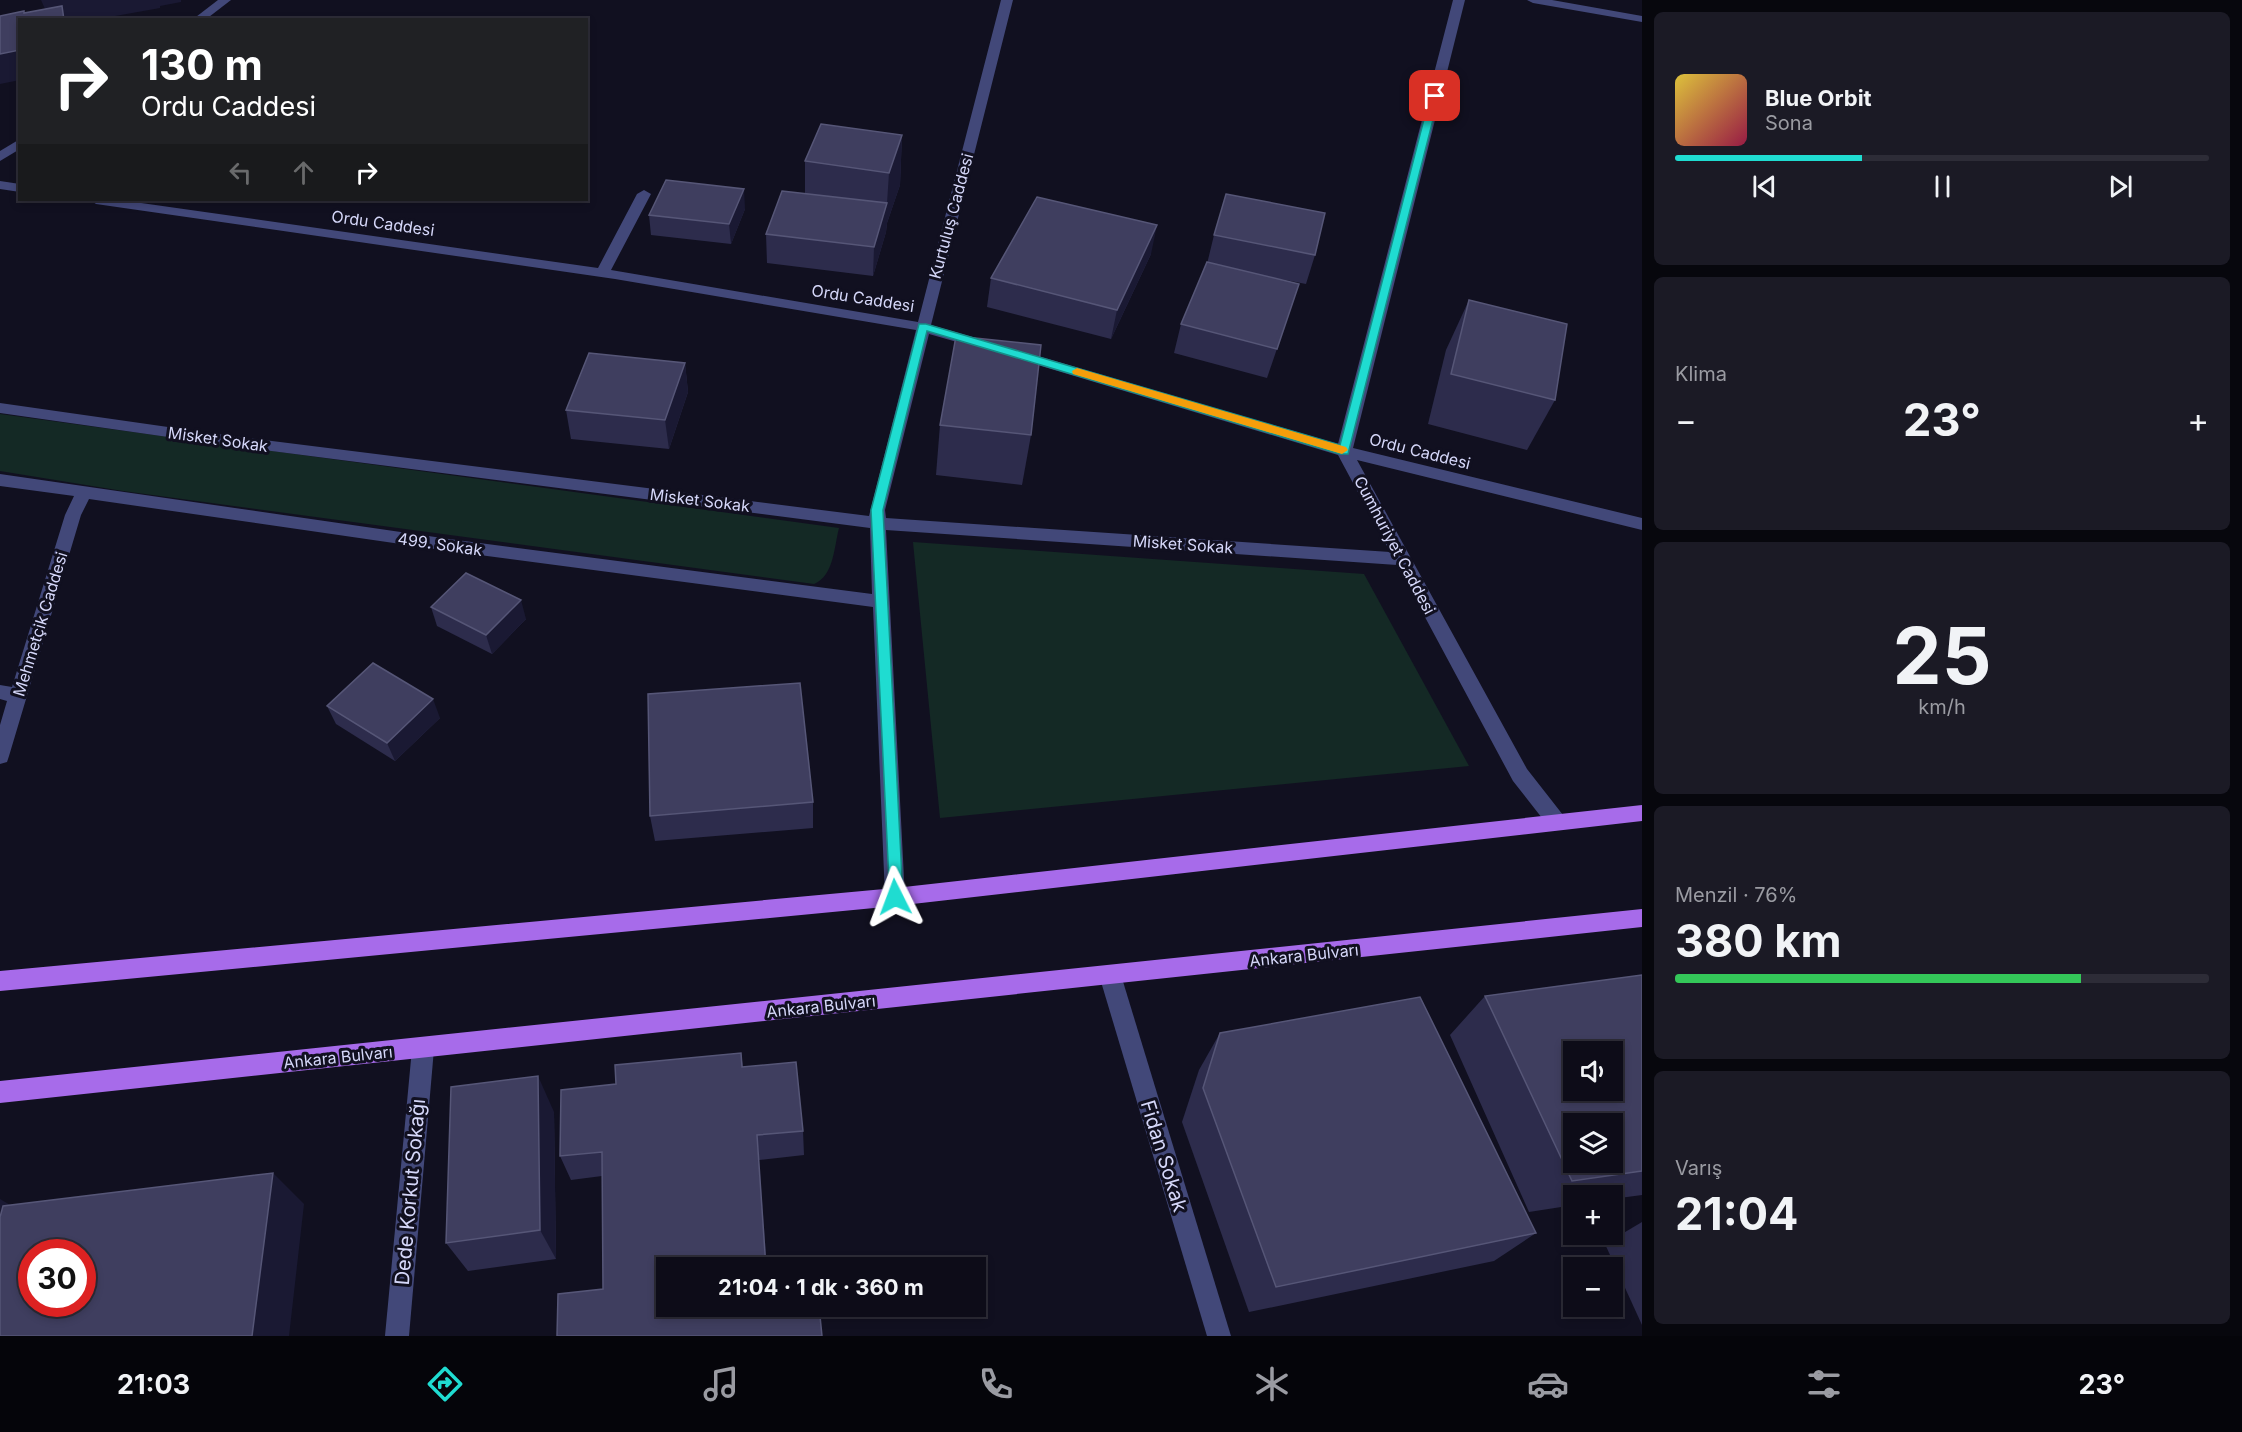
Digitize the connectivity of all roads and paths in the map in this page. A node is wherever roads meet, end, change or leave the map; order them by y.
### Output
1 (225, 0) edge
2 (1007, 0) edge
3 (1459, 0) edge
4 (1533, 0) edge
5 (200, 18) edge
6 (1642, 19) edge
7 (18, 144) edge
8 (0, 157) edge
9 (0, 185) edge
10 (18, 188) edge
11 (644, 194) dead end
12 (103, 201) edge
13 (602, 274) junction
14 (922, 327) junction
15 (0, 408) edge
16 (1344, 451) junction
17 (0, 480) edge
18 (84, 492) junction
19 (878, 523) junction
20 (1642, 524) edge
21 (1403, 559) junction
22 (881, 603) junction
23 (0, 692) edge
24 (18, 696) junction
25 (0, 756) edge
26 (1642, 813) edge
27 (1556, 821) junction
28 (895, 897) junction
29 (1642, 918) edge
30 (1110, 975) junction
31 (0, 981) edge
32 (423, 1049) junction
33 (0, 1092) edge
34 (397, 1336) edge
35 (1219, 1336) edge

1 - 5 street
2 - 14 street, Kurtuluş Caddesi
3 - 16 street
4 - 6 street
7 - 8 street
9 - 10 street
11 - 13 street
12 - 13 street, Ordu Caddesi
13 - 14 street, Ordu Caddesi
14 - 16 street, Ordu Caddesi
14 - 19 street, Kurtuluş Caddesi
15 - 19 street, Misket Sokak
16 - 20 street, Ordu Caddesi
16 - 21 street, Cumhuriyet Caddesi
17 - 18 street, 499. Sokak
18 - 22 street, 499. Sokak
18 - 24 street, Mehmetçik Caddesi
19 - 21 street, Misket Sokak
19 - 22 street, Kurtuluş Caddesi
21 - 27 street, Cumhuriyet Caddesi
22 - 28 street, Kurtuluş Caddesi
23 - 24 street
24 - 25 street, Mehmetçik Caddesi
26 - 27 main road
27 - 28 main road
28 - 31 main road
29 - 30 main road, Ankara Bulvarı
30 - 32 main road, Ankara Bulvarı
30 - 35 street, Fidan Sokak
32 - 33 main road, Ankara Bulvarı
32 - 34 street, Dede Korkut Sokağı

